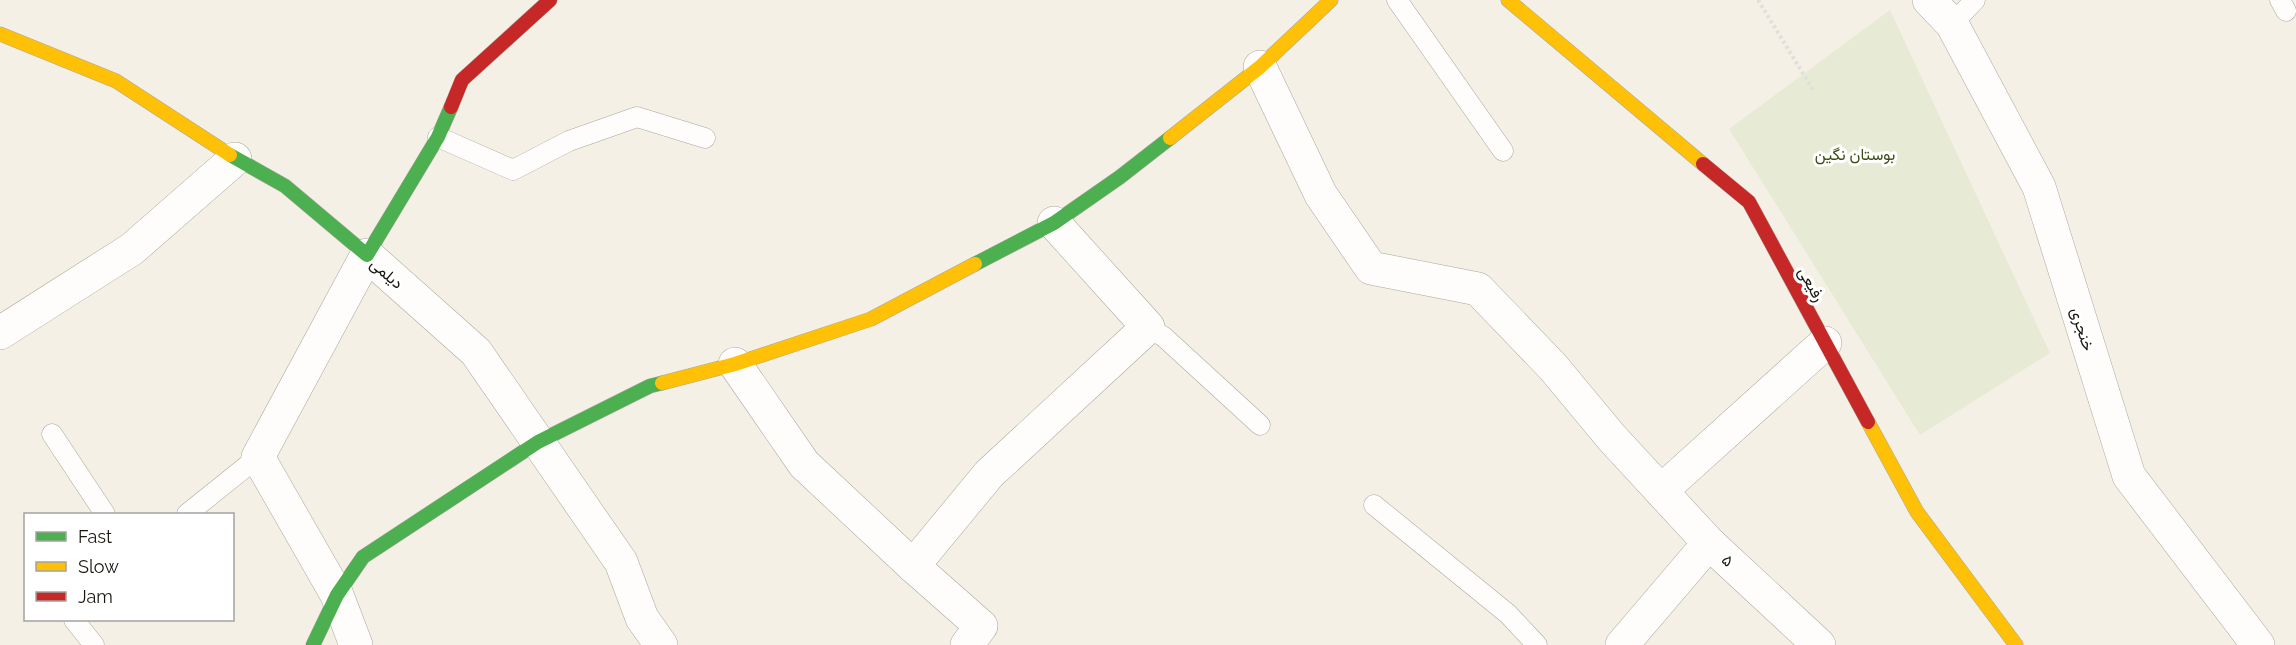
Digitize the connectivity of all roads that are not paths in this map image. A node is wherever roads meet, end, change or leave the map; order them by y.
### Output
1 (550, 0) edge
2 (1331, 0) edge
3 (1397, 0) edge
4 (1508, 0) edge
5 (1929, 0) edge
6 (1975, 0) edge
7 (1952, 24) junction
8 (0, 34) edge
9 (1260, 67) junction
10 (438, 137) junction
11 (705, 138) dead end
12 (1503, 151) dead end
13 (235, 159) junction
14 (1054, 223) junction
15 (367, 255) junction
16 (1148, 327) junction
17 (0, 333) edge
18 (1825, 343) junction
19 (735, 364) junction
20 (1260, 425) dead end
21 (52, 434) dead end
22 (538, 442) junction
23 (258, 457) junction
24 (1661, 491) junction
25 (1374, 505) dead end
26 (104, 513) edge
27 (188, 513) edge
28 (1709, 543) junction
29 (913, 566) junction
30 (337, 595) junction
31 (75, 621) edge
32 (94, 645) edge
33 (313, 645) edge
34 (356, 645) edge
35 (661, 645) edge
36 (968, 645) edge
37 (1537, 645) edge
38 (1622, 645) edge
39 (1819, 645) edge
40 (2016, 645) edge
41 (2258, 645) edge

1 - 10 street
2 - 9 street
3 - 12 lane
4 - 18 street, رفیعی
5 - 7 street, خنجری
6 - 7 lane
7 - 41 street, خنجری
8 - 13 street
9 - 14 street
9 - 24 street
10 - 11 lane
10 - 15 street
13 - 15 street
13 - 17 street
14 - 16 street
14 - 19 street
15 - 22 street, دیلمی
15 - 23 street, دیلمی
16 - 20 lane
16 - 29 street
18 - 24 street
18 - 40 street, رفیعی
19 - 22 street
19 - 29 street
21 - 26 lane
22 - 30 street
22 - 35 street, دیلمی
23 - 27 lane
23 - 30 street
24 - 28 street
25 - 37 lane
28 - 38 street, ۵
28 - 39 street, ۵
29 - 36 street
30 - 33 street
30 - 34 street
31 - 32 lane

